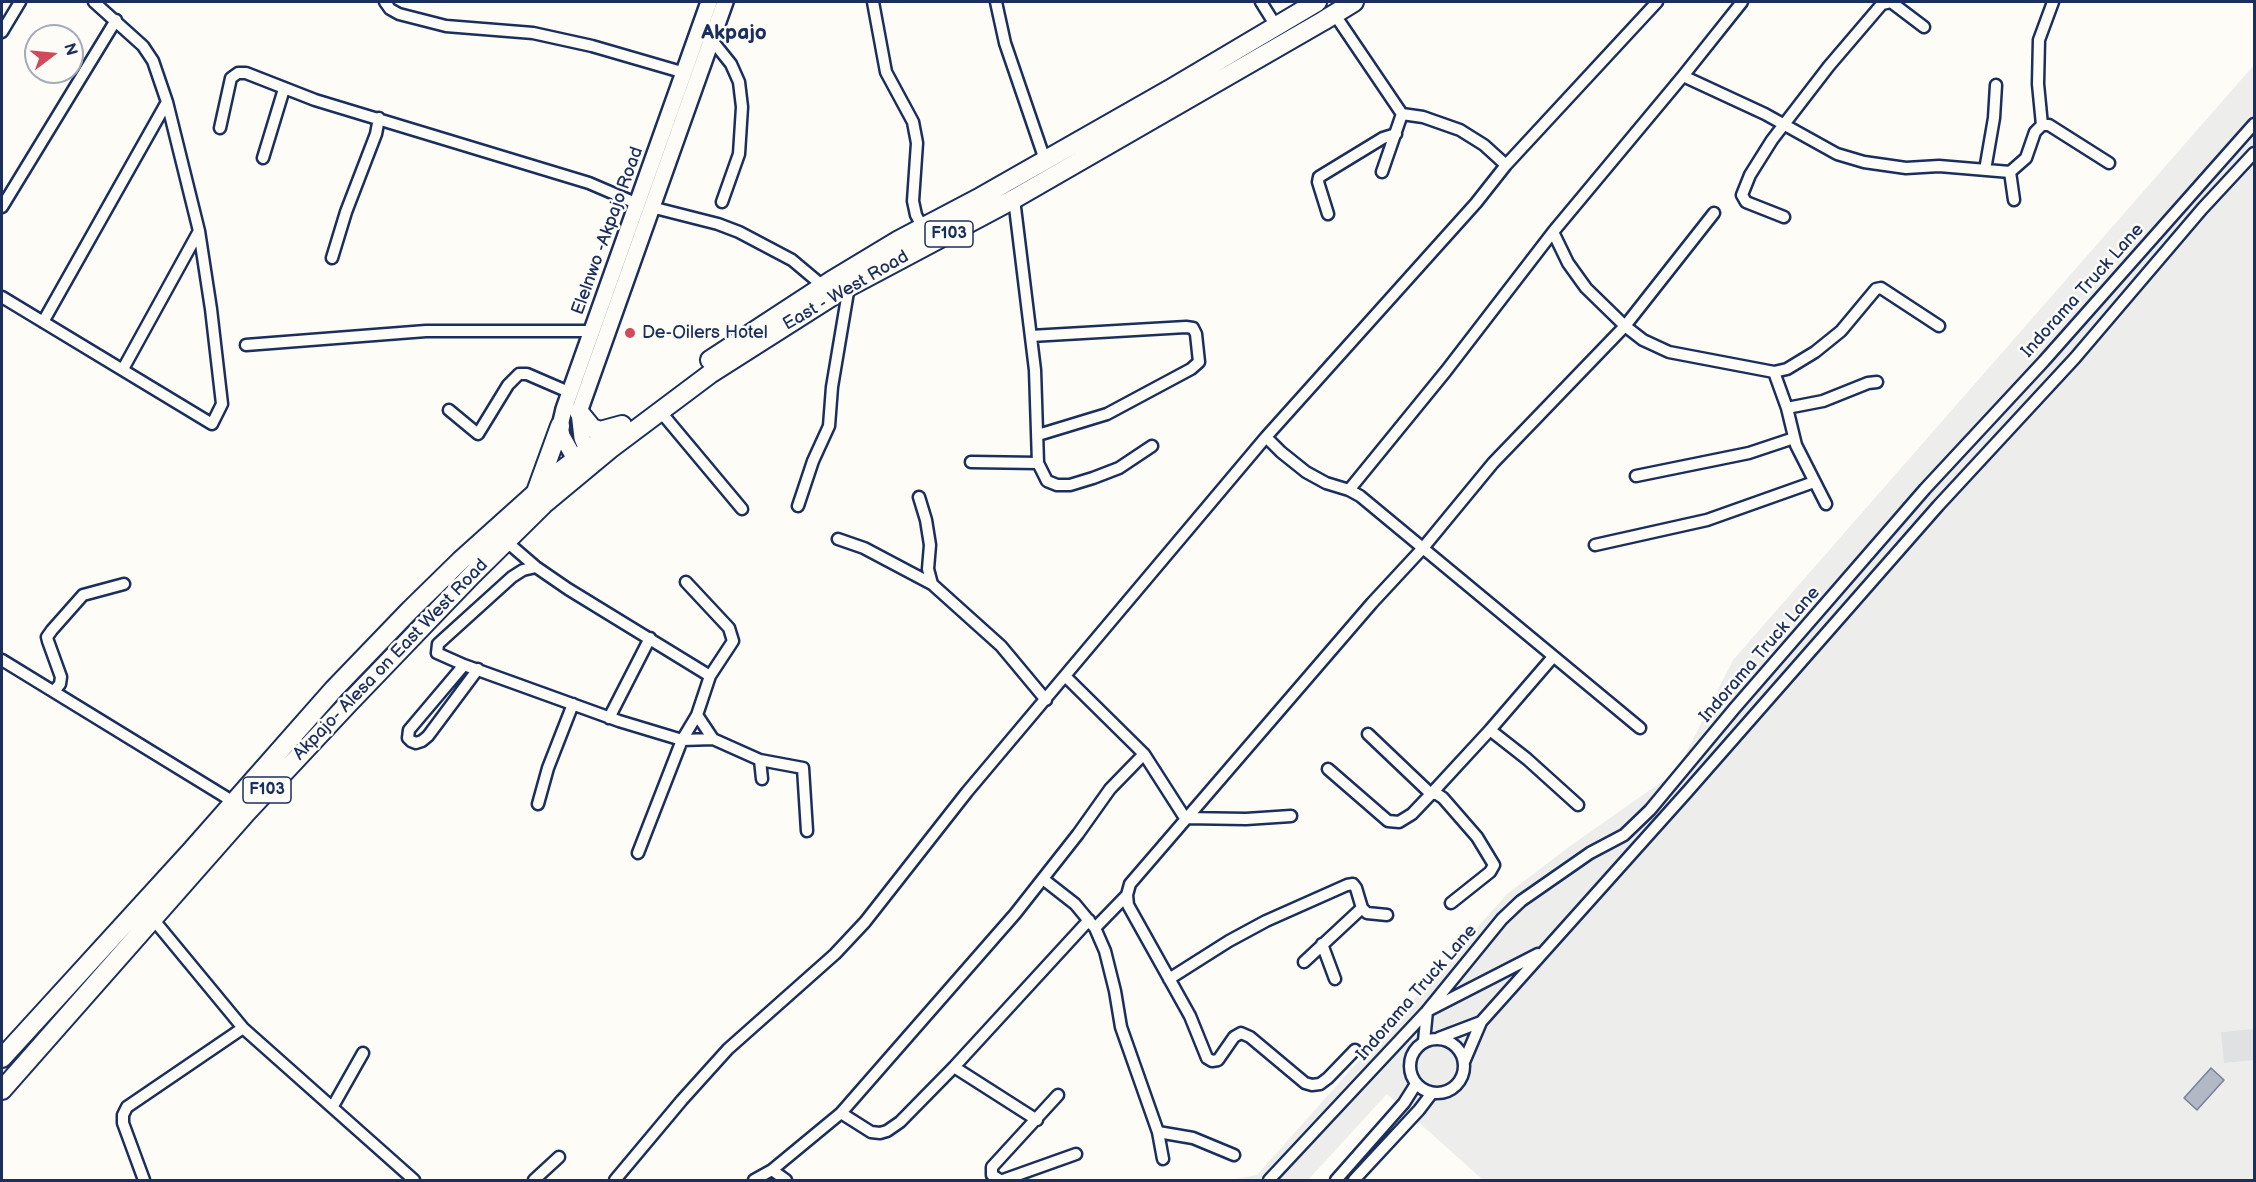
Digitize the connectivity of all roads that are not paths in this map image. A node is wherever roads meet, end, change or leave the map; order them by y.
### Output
1 (20, 2) edge
2 (94, 2) edge
3 (384, 2) edge
4 (709, 2) edge
5 (725, 2) edge
6 (873, 2) edge
7 (996, 2) edge
8 (1261, 2) edge
9 (1317, 2) edge
10 (1354, 2) edge
11 (1657, 2) edge
12 (1742, 2) edge
13 (2053, 2) edge
14 (1335, 15) junction
15 (116, 20) junction
16 (1276, 26) junction
17 (1924, 27) dead end
18 (2, 32) edge
19 (711, 39) junction
20 (685, 73) junction
21 (1683, 76) junction
22 (1996, 85) dead end
23 (284, 89) junction
24 (167, 102) junction
25 (1402, 114) junction
26 (379, 118) junction
27 (1785, 124) junction
28 (2254, 124) edge
29 (2042, 125) junction
30 (220, 128) dead end
31 (1396, 134) junction
32 (2254, 153) edge
33 (263, 158) dead end
34 (1045, 160) junction
35 (2109, 163) dead end
36 (1506, 165) junction
37 (1985, 170) junction
38 (1382, 172) dead end
39 (2010, 172) junction
40 (1014, 199) junction
41 (2014, 200) dead end
42 (722, 201) dead end
43 (645, 206) junction
44 (2, 207) edge
45 (1714, 213) dead end
46 (1328, 214) dead end
47 (1784, 217) dead end
48 (923, 228) junction
49 (199, 231) junction
50 (1552, 232) junction
51 (332, 258) dead end
52 (823, 286) junction
53 (849, 286) junction
54 (2, 297) edge
55 (43, 322) junction
56 (1625, 326) junction
57 (1939, 326) dead end
58 (593, 331) junction
59 (1031, 336) junction
60 (246, 345) dead end
61 (123, 369) junction
62 (1774, 372) junction
63 (1877, 382) dead end
64 (570, 393) junction
65 (1787, 408) junction
66 (449, 410) dead end
67 (660, 411) junction
68 (579, 412) junction
69 (622, 425) junction
70 (560, 426) junction
71 (1038, 435) junction
72 (1266, 437) junction
73 (1794, 438) junction
74 (1152, 446) dead end
75 (587, 460) junction
76 (971, 462) dead end
77 (1038, 463) junction
78 (1636, 476) dead end
79 (1814, 483) junction
80 (1349, 490) junction
81 (919, 497) dead end
82 (540, 498) junction
83 (1826, 504) dead end
84 (798, 506) dead end
85 (742, 509) dead end
86 (838, 539) dead end
87 (507, 542) junction
88 (1595, 545) dead end
89 (1424, 548) junction
90 (536, 567) junction
91 (686, 582) dead end
92 (124, 584) dead end
93 (932, 584) junction
94 (650, 638) junction
95 (1552, 657) junction
96 (2, 660) edge
97 (465, 665) junction
98 (478, 669) junction
99 (710, 676) junction
100 (1066, 677) junction
101 (54, 691) junction
102 (1046, 700) junction
103 (573, 704) junction
104 (697, 715) junction
105 (609, 718) junction
106 (1640, 728) dead end
107 (1490, 730) junction
108 (1368, 734) dead end
109 (682, 740) junction
110 (713, 740) junction
111 (1144, 754) junction
112 (760, 760) junction
113 (1328, 769) dead end
114 (1678, 776) junction
115 (762, 779) dead end
116 (1687, 792) junction
117 (1431, 794) junction
118 (538, 804) dead end
119 (1578, 805) dead end
120 (241, 807) junction
121 (1291, 816) dead end
122 (1185, 818) junction
123 (807, 831) dead end
124 (638, 853) dead end
125 (1043, 879) junction
126 (1126, 895) junction
127 (1452, 903) dead end
128 (1362, 908) junction
129 (1387, 915) dead end
130 (153, 919) junction
131 (1092, 924) junction
132 (1322, 944) junction
133 (1544, 952) junction
134 (1304, 962) dead end
135 (1169, 979) junction
136 (1335, 979) dead end
137 (1427, 1011) junction
138 (1481, 1022) junction
139 (243, 1028) junction
140 (1439, 1038) junction
141 (1424, 1041) junction
142 (1355, 1050) dead end
143 (363, 1053) dead end
144 (2, 1058) edge
145 (1464, 1062) junction
146 (954, 1067) junction
147 (1416, 1084) junction
148 (2, 1090) edge
149 (1432, 1093) junction
150 (1058, 1095) dead end
151 (333, 1106) junction
152 (841, 1113) junction
153 (1037, 1120) junction
154 (1158, 1132) junction
155 (1076, 1154) dead end
156 (1234, 1155) dead end
157 (559, 1157) dead end
158 (1162, 1159) dead end
159 (772, 1170) junction
160 (144, 1180) edge
161 (414, 1180) edge
162 (534, 1180) edge
163 (615, 1180) edge
164 (754, 1180) edge
165 (786, 1180) edge
166 (1001, 1180) edge
167 (1269, 1180) edge
168 (1336, 1180) edge
169 (1354, 1180) edge

1 - 18 street
2 - 15 street
3 - 20 street
4 - 20 main road, Elelnwo -Akpajo Road
5 - 19 main road
6 - 48 street
7 - 34 street
8 - 16 street
9 - 16 main road, East - West Road / F103
10 - 14 main road, East - West Road / F103
11 - 36 street
12 - 21 street
13 - 29 street
14 - 25 street
14 - 40 main road, East - West Road / F103
15 - 24 street
15 - 44 street
16 - 34 main road, East - West Road / F103
17 - 27 street
19 - 42 street
19 - 43 main road
20 - 43 main road, Elelnwo -Akpajo Road
21 - 27 street
21 - 50 street
22 - 37 street
23 - 26 street
23 - 30 street
23 - 33 street
24 - 49 street
24 - 55 street
25 - 31 street
25 - 36 street
26 - 43 street
26 - 51 street
27 - 37 street
27 - 47 street
28 - 114 street, Indorama Truck Lane
29 - 35 street
29 - 39 street
31 - 38 street
31 - 46 street
32 - 116 street
34 - 48 main road, East - West Road / F103
36 - 72 street
37 - 39 street
39 - 41 street
40 - 53 main road, East - West Road / F103
40 - 59 street
43 - 52 street
43 - 58 main road, Elelnwo -Akpajo Road
43 - 68 main road
45 - 56 street
48 - 52 main road, East - West Road / F103
49 - 61 street
49 - 61 street
50 - 56 street
50 - 80 street
52 - 69 main road, East - West Road / F103
53 - 67 main road, East - West Road / F103
53 - 84 street
54 - 55 street
55 - 61 street
56 - 62 street
56 - 89 street
57 - 62 street
58 - 60 street
58 - 64 main road, Elelnwo -Akpajo Road
59 - 71 street
59 - 71 street
62 - 65 street
63 - 65 street
64 - 66 street
64 - 70 main road, Elelnwo -Akpajo Road
65 - 73 street
67 - 75 main road, East - West Road / F103
67 - 85 street
68 - 69 main road
68 - 75 main road
69 - 75 main road, East - West Road / F103
70 - 75 main road
70 - 82 main road
71 - 77 street
72 - 80 street
72 - 100 street
73 - 78 street
73 - 79 street
74 - 77 street
75 - 82 main road, East - West Road / F103
76 - 77 street
79 - 83 street
79 - 88 street
80 - 89 street
81 - 93 street
82 - 87 main road, Akpajo- Alesa on East West Road / F103
82 - 120 main road, Akpajo- Alesa on East West Road / F103
86 - 93 street
87 - 90 street
87 - 120 main road, Akpajo- Alesa on East West Road / F103
89 - 95 street
89 - 122 street
90 - 94 street
90 - 97 street
91 - 99 street
92 - 101 street
93 - 102 street
94 - 99 street
94 - 105 street
95 - 106 street
95 - 107 street
96 - 101 street
97 - 98 street
97 - 98 street
98 - 103 street
99 - 104 street
100 - 102 street
100 - 111 street
101 - 120 street
102 - 163 street
103 - 105 street
103 - 118 street
104 - 109 street
104 - 110 street
105 - 109 street
107 - 117 street
107 - 119 street
108 - 117 street
109 - 110 street
109 - 124 street
110 - 112 street
111 - 122 street
111 - 125 street
112 - 115 street
112 - 123 street
113 - 117 street
114 - 116 street
114 - 137 street, Indorama Truck Lane
116 - 133 street
117 - 127 street
120 - 130 main road, Akpajo- Alesa on East West Road / F103
120 - 144 main road, Akpajo- Alesa on East West Road / F103
121 - 122 street
122 - 126 street
125 - 131 street
125 - 152 street
126 - 131 street
126 - 135 street
128 - 129 street
128 - 132 street
128 - 135 street
130 - 139 street
130 - 148 main road, Akpajo- Alesa on East West Road / F103
131 - 146 street
131 - 154 street
132 - 134 street
132 - 136 street
133 - 137 street
133 - 138 street
135 - 142 street
137 - 141 street
137 - 167 street, Indorama Truck Lane
138 - 140 street
138 - 145 street
139 - 151 street
139 - 160 street
140 - 141 street
140 - 145 street
141 - 147 street
143 - 151 street
145 - 149 street
146 - 152 street
146 - 153 street
147 - 149 street
147 - 168 street
149 - 169 street
150 - 153 street
151 - 161 street
152 - 159 street
153 - 166 street
154 - 156 street
154 - 158 street
155 - 166 street
157 - 162 street
159 - 164 street
159 - 165 street

